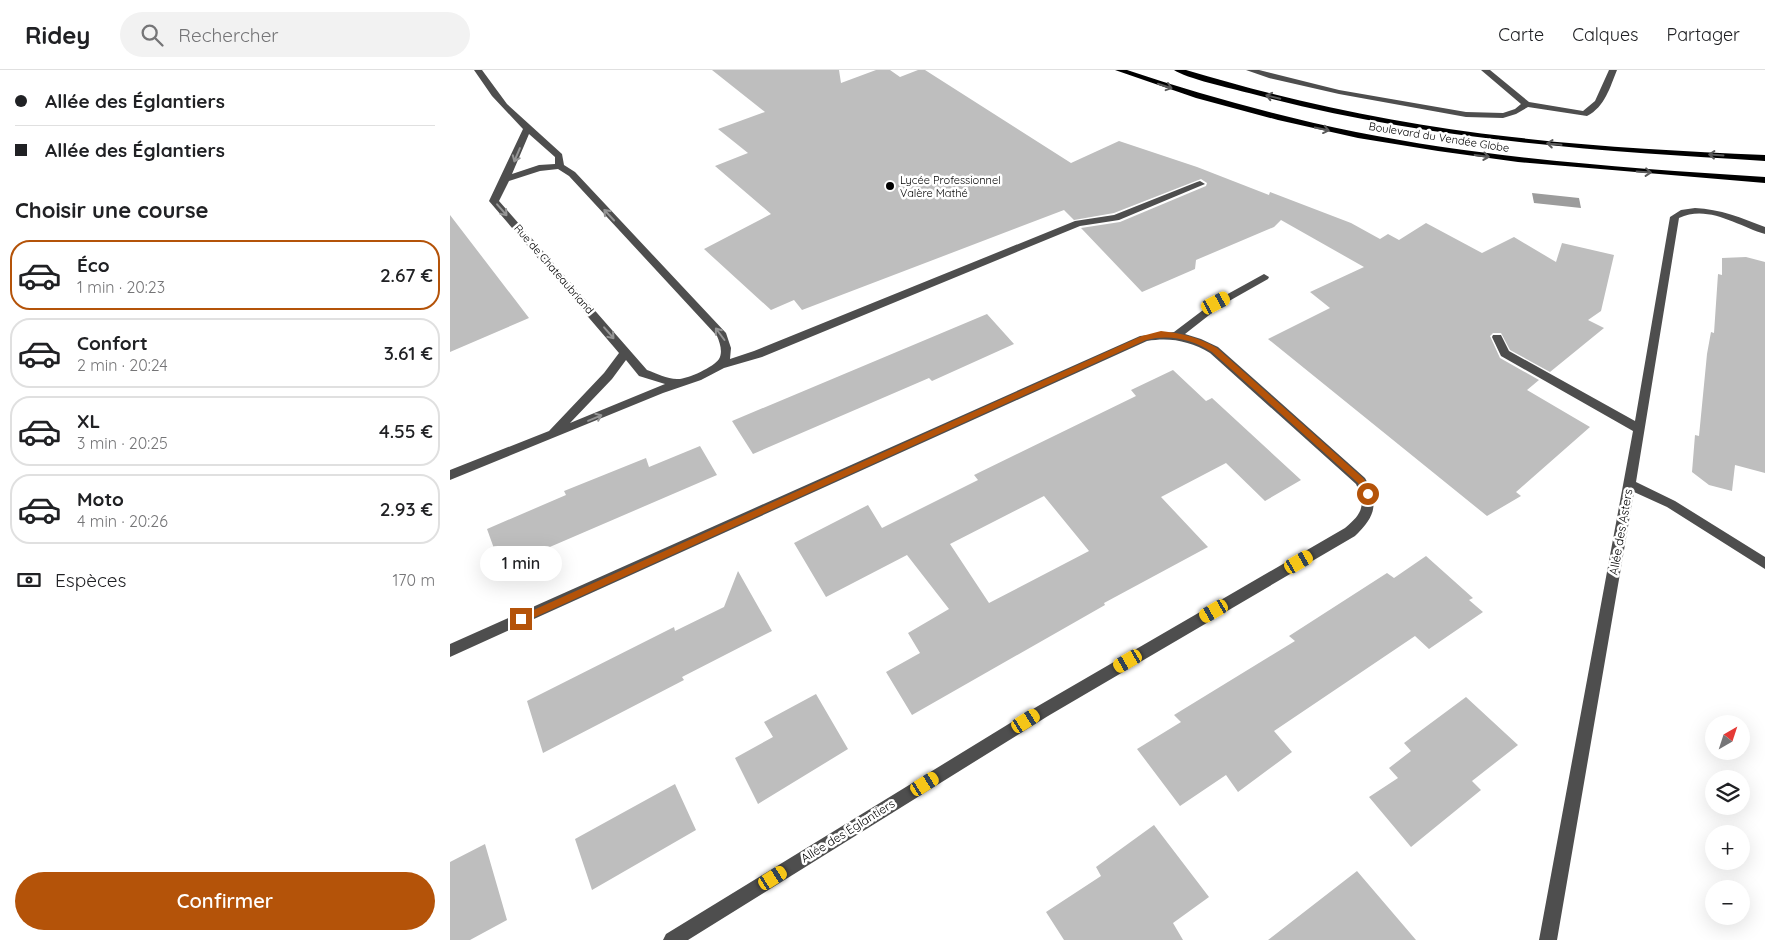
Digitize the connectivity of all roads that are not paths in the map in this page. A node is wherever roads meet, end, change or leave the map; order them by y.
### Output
1 (478, 70) edge
2 (1119, 70) edge
3 (1178, 70) edge
4 (1250, 70) edge
5 (1485, 70) edge
6 (1613, 70) edge
7 (1526, 104) junction
8 (528, 129) junction
9 (1765, 158) edge
10 (560, 166) junction
11 (505, 179) junction
12 (1765, 180) edge
13 (1200, 184) dead end
14 (1765, 231) edge
15 (1264, 278) dead end
16 (1177, 335) junction
17 (1496, 336) dead end
18 (625, 353) junction
19 (721, 365) junction
20 (676, 383) junction
21 (1640, 429) junction
22 (550, 437) junction
23 (450, 475) edge
24 (1629, 484) junction
25 (1765, 564) edge
26 (450, 651) edge
27 (672, 940) edge
28 (1548, 940) edge

1 - 8 street
2 -> 12 main road, Boulevard du Vendée Globe
9 -> 3 main road, Boulevard du Vendée Globe
4 - 7 street
5 - 7 street
6 - 7 street
8 - 10 street
8 -> 11 street
10 - 11 street
19 -> 10 street
11 -> 18 street, Rue de Chateaubriand
13 - 19 street, Rue de Chateaubriand
14 - 21 street, Allée des Asters
15 - 16 street
16 - 26 street, Allée des Églantiers
16 - 27 street, Allée des Églantiers
17 - 21 street
18 - 20 street, Rue de Chateaubriand
18 - 22 street
19 - 20 street, Rue de Chateaubriand
22 -> 20 street, Rue de Chateaubriand
21 - 24 street, Allée des Asters
22 - 23 street, Rue de Chateaubriand
24 - 25 street
24 - 28 street, Allée des Asters

